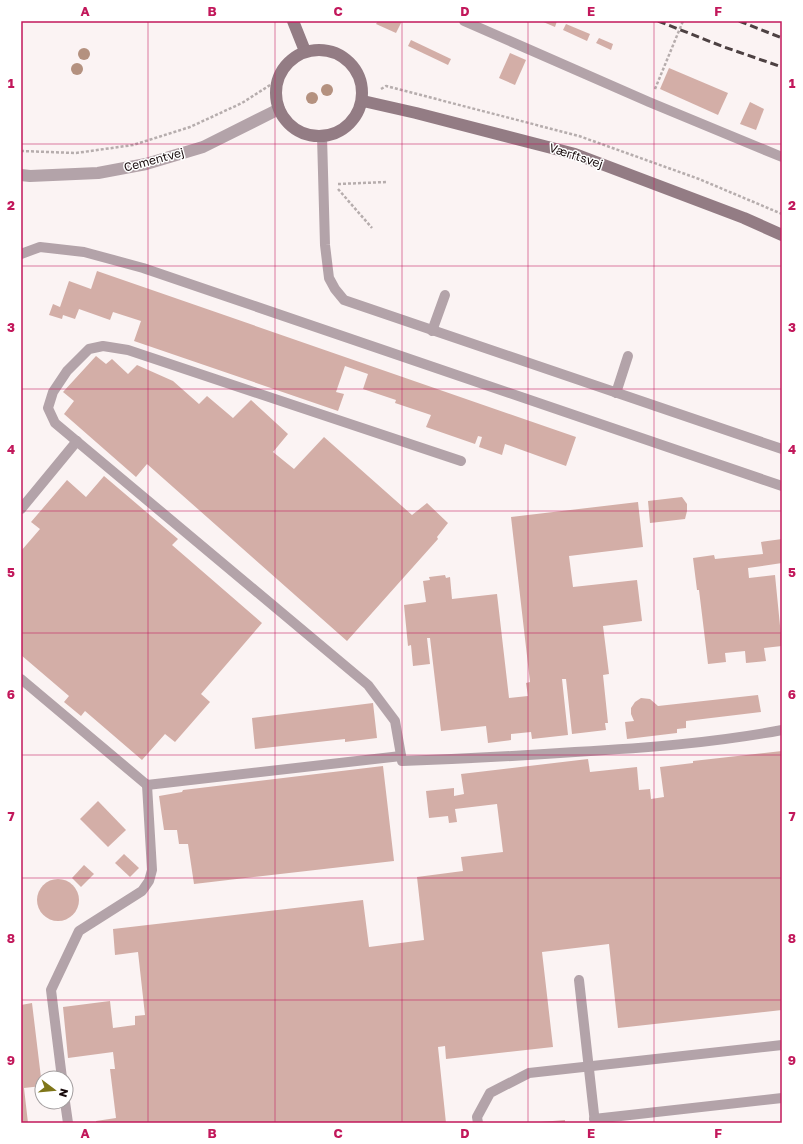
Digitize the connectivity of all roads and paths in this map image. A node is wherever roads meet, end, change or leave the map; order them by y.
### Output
1 (292, 21) edge
2 (464, 21) edge
3 (684, 21) edge
4 (305, 51) junction
5 (278, 80) junction
6 (362, 100) junction
7 (649, 102) junction
8 (279, 109) junction
9 (322, 136) junction
10 (21, 151) edge
11 (782, 157) edge
12 (21, 175) edge
13 (387, 182) dead end
14 (372, 228) dead end
15 (782, 235) edge
16 (21, 254) edge
17 (445, 295) dead end
18 (432, 331) junction
19 (628, 356) dead end
20 (616, 393) junction
21 (77, 441) junction
22 (782, 449) edge
23 (461, 461) dead end
24 (782, 486) edge
25 (21, 509) edge
26 (21, 679) edge
27 (782, 730) edge
28 (401, 756) junction
29 (147, 785) junction
30 (579, 980) dead end
31 (782, 1045) edge
32 (588, 1066) junction
33 (61, 1070) edge
34 (782, 1098) edge
35 (66, 1110) edge
36 (595, 1121) edge
37 (68, 1123) edge
38 (478, 1123) edge

1 - 4 street
2 - 7 lane
3 - 7 path
4 - 5 street
4 - 6 street
5 - 8 street
5 - 10 path
6 - 9 street
6 - 15 street, Værftsvej
7 - 11 lane
8 - 9 street
8 - 12 street, Cementvej
9 - 18 lane
13 - 14 path
16 - 24 lane
17 - 18 lane
18 - 20 lane
19 - 20 lane
20 - 22 lane
21 - 23 lane
21 - 25 lane
21 - 28 lane
26 - 29 lane
27 - 28 lane
28 - 29 lane
29 - 33 lane
30 - 32 lane
31 - 32 lane
32 - 36 lane
32 - 38 lane
34 - 36 lane
35 - 37 lane

